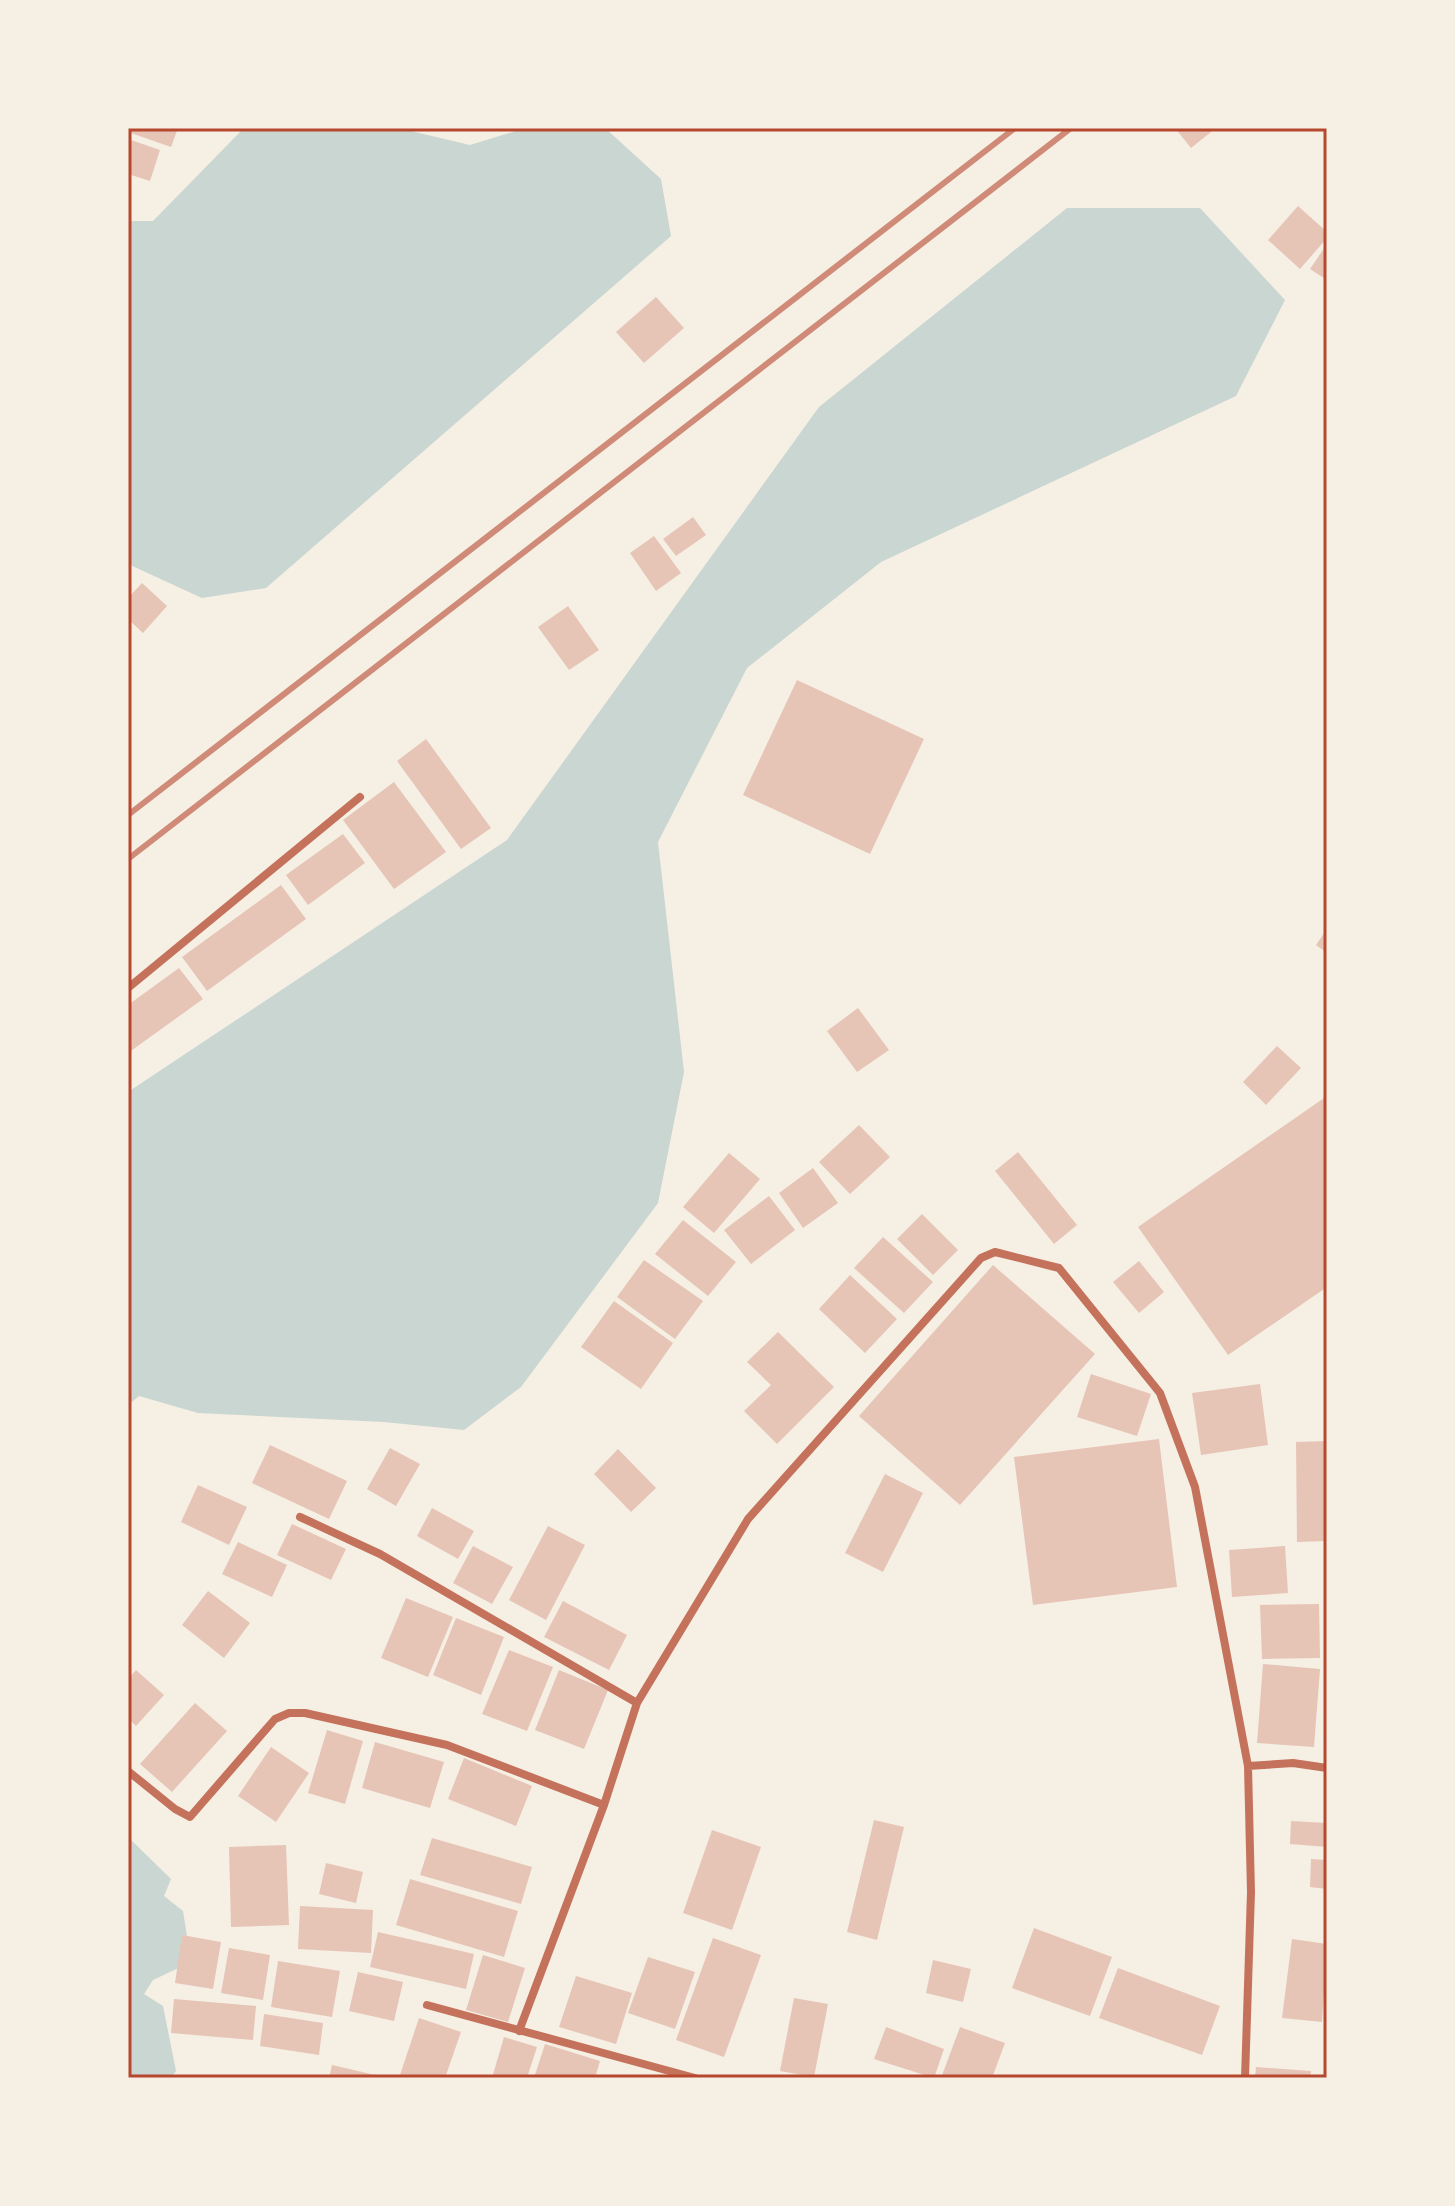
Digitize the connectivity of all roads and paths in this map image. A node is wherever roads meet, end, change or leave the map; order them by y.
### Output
1 (360, 797) dead end
2 (128, 988) edge
3 (300, 1517) dead end
4 (637, 1703) junction
5 (1248, 1766) junction
6 (1327, 1768) edge
7 (128, 1771) edge
8 (604, 1805) junction
9 (427, 2005) dead end
10 (519, 2031) junction
11 (695, 2078) edge
12 (1245, 2078) edge

1 - 2 street
3 - 4 street
4 - 5 street
4 - 8 street
5 - 6 street
5 - 12 street
7 - 8 street
8 - 10 street
9 - 10 street
10 - 11 street

